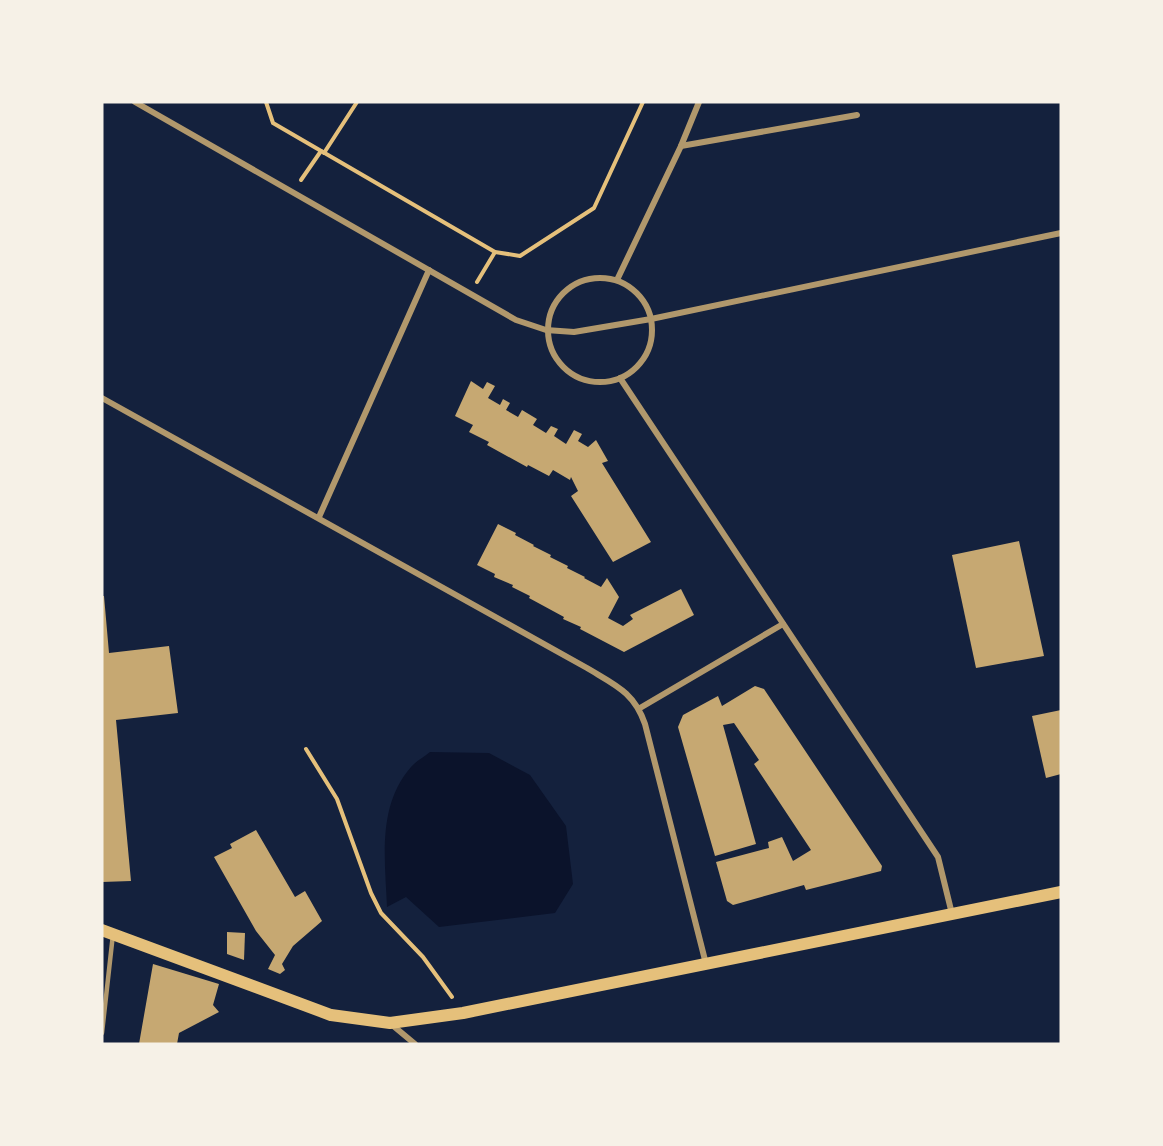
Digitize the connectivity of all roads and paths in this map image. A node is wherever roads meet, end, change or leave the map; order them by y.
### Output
1 (135, 102) edge
2 (266, 102) edge
3 (357, 102) edge
4 (643, 102) edge
5 (699, 102) edge
6 (857, 115) dead end
7 (681, 146) junction
8 (322, 152) junction
9 (293, 192) junction
10 (1061, 233) edge
11 (495, 252) junction
12 (429, 270) junction
13 (617, 280) junction
14 (470, 294) junction
15 (651, 319) junction
16 (546, 330) junction
17 (620, 378) junction
18 (102, 398) edge
19 (319, 517) junction
20 (783, 624) junction
21 (640, 708) junction
22 (306, 748) dead end
23 (1061, 892) edge
24 (952, 914) junction
25 (107, 932) edge
26 (706, 964) junction
27 (463, 1013) junction
28 (390, 1023) junction
29 (102, 1033) edge
30 (415, 1044) edge

1 - 9 street
2 - 8 path
3 - 8 path
4 - 11 path
5 - 7 street
6 - 7 street
7 - 13 street
8 - 9 path
8 - 11 path
9 - 12 street
10 - 15 street
11 - 14 path
12 - 14 street
12 - 19 street
13 - 15 street
13 - 16 street
14 - 16 street
15 - 16 street
15 - 17 street
16 - 17 street
17 - 20 street
18 - 19 street
19 - 21 street
20 - 21 street
20 - 24 street
21 - 26 street
22 - 27 path
23 - 24 main road
24 - 26 main road
25 - 28 main road
25 - 29 lane
26 - 27 main road
27 - 28 main road
28 - 30 street

